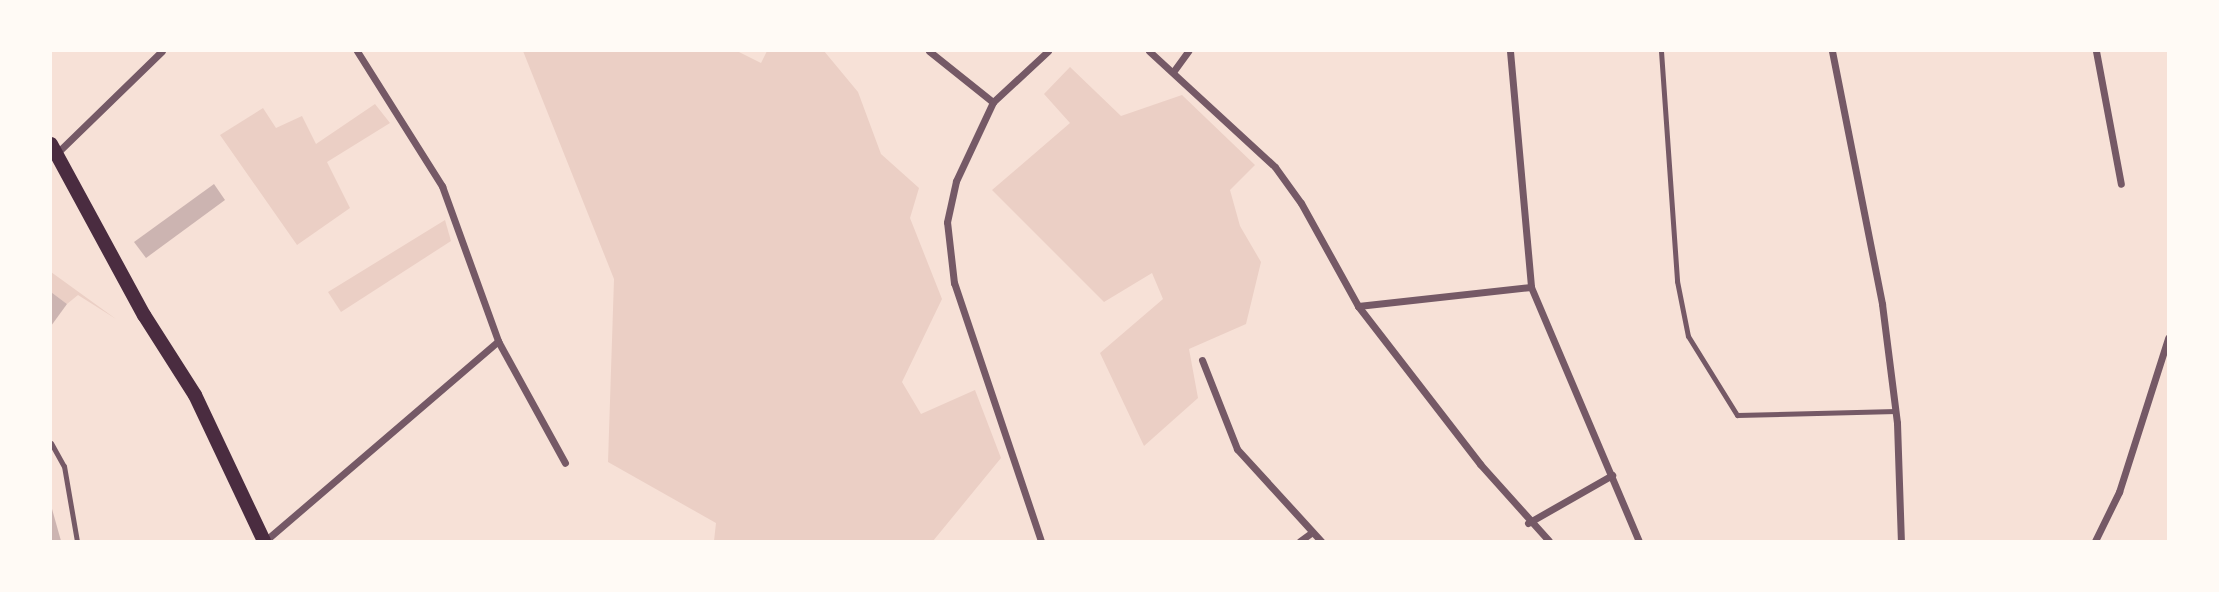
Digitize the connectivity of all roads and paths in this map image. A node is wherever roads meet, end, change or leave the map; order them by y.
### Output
1 (162, 51) edge
2 (358, 51) edge
3 (929, 51) edge
4 (1048, 51) edge
5 (1149, 51) edge
6 (1188, 51) edge
7 (1510, 51) edge
8 (1661, 51) edge
9 (1832, 51) edge
10 (2096, 51) edge
11 (1172, 72) junction
12 (993, 102) junction
13 (53, 149) edge
14 (2121, 184) dead end
15 (1531, 287) junction
16 (1358, 306) junction
17 (2168, 338) edge
18 (498, 341) junction
19 (1202, 360) dead end
20 (1896, 411) junction
21 (51, 443) edge
22 (565, 463) dead end
23 (1612, 475) junction
24 (1528, 523) junction
25 (1311, 533) junction
26 (77, 541) edge
27 (265, 541) edge
28 (1041, 541) edge
29 (1300, 541) edge
30 (1321, 541) edge
31 (1549, 541) edge
32 (1639, 541) edge
33 (1901, 541) edge
34 (2095, 541) edge

1 - 13 street
2 - 18 street
3 - 12 street
4 - 12 street
5 - 11 street
6 - 11 street
7 - 15 street
8 - 20 lane
9 - 20 street
10 - 14 street
11 - 16 street
12 - 28 street
13 - 27 main road
15 - 16 street
15 - 23 street
16 - 24 street
17 - 34 street
18 - 22 street
18 - 27 street
19 - 25 street
20 - 33 street
21 - 26 lane
23 - 24 street
23 - 32 street
24 - 31 street
25 - 29 street
25 - 30 street

